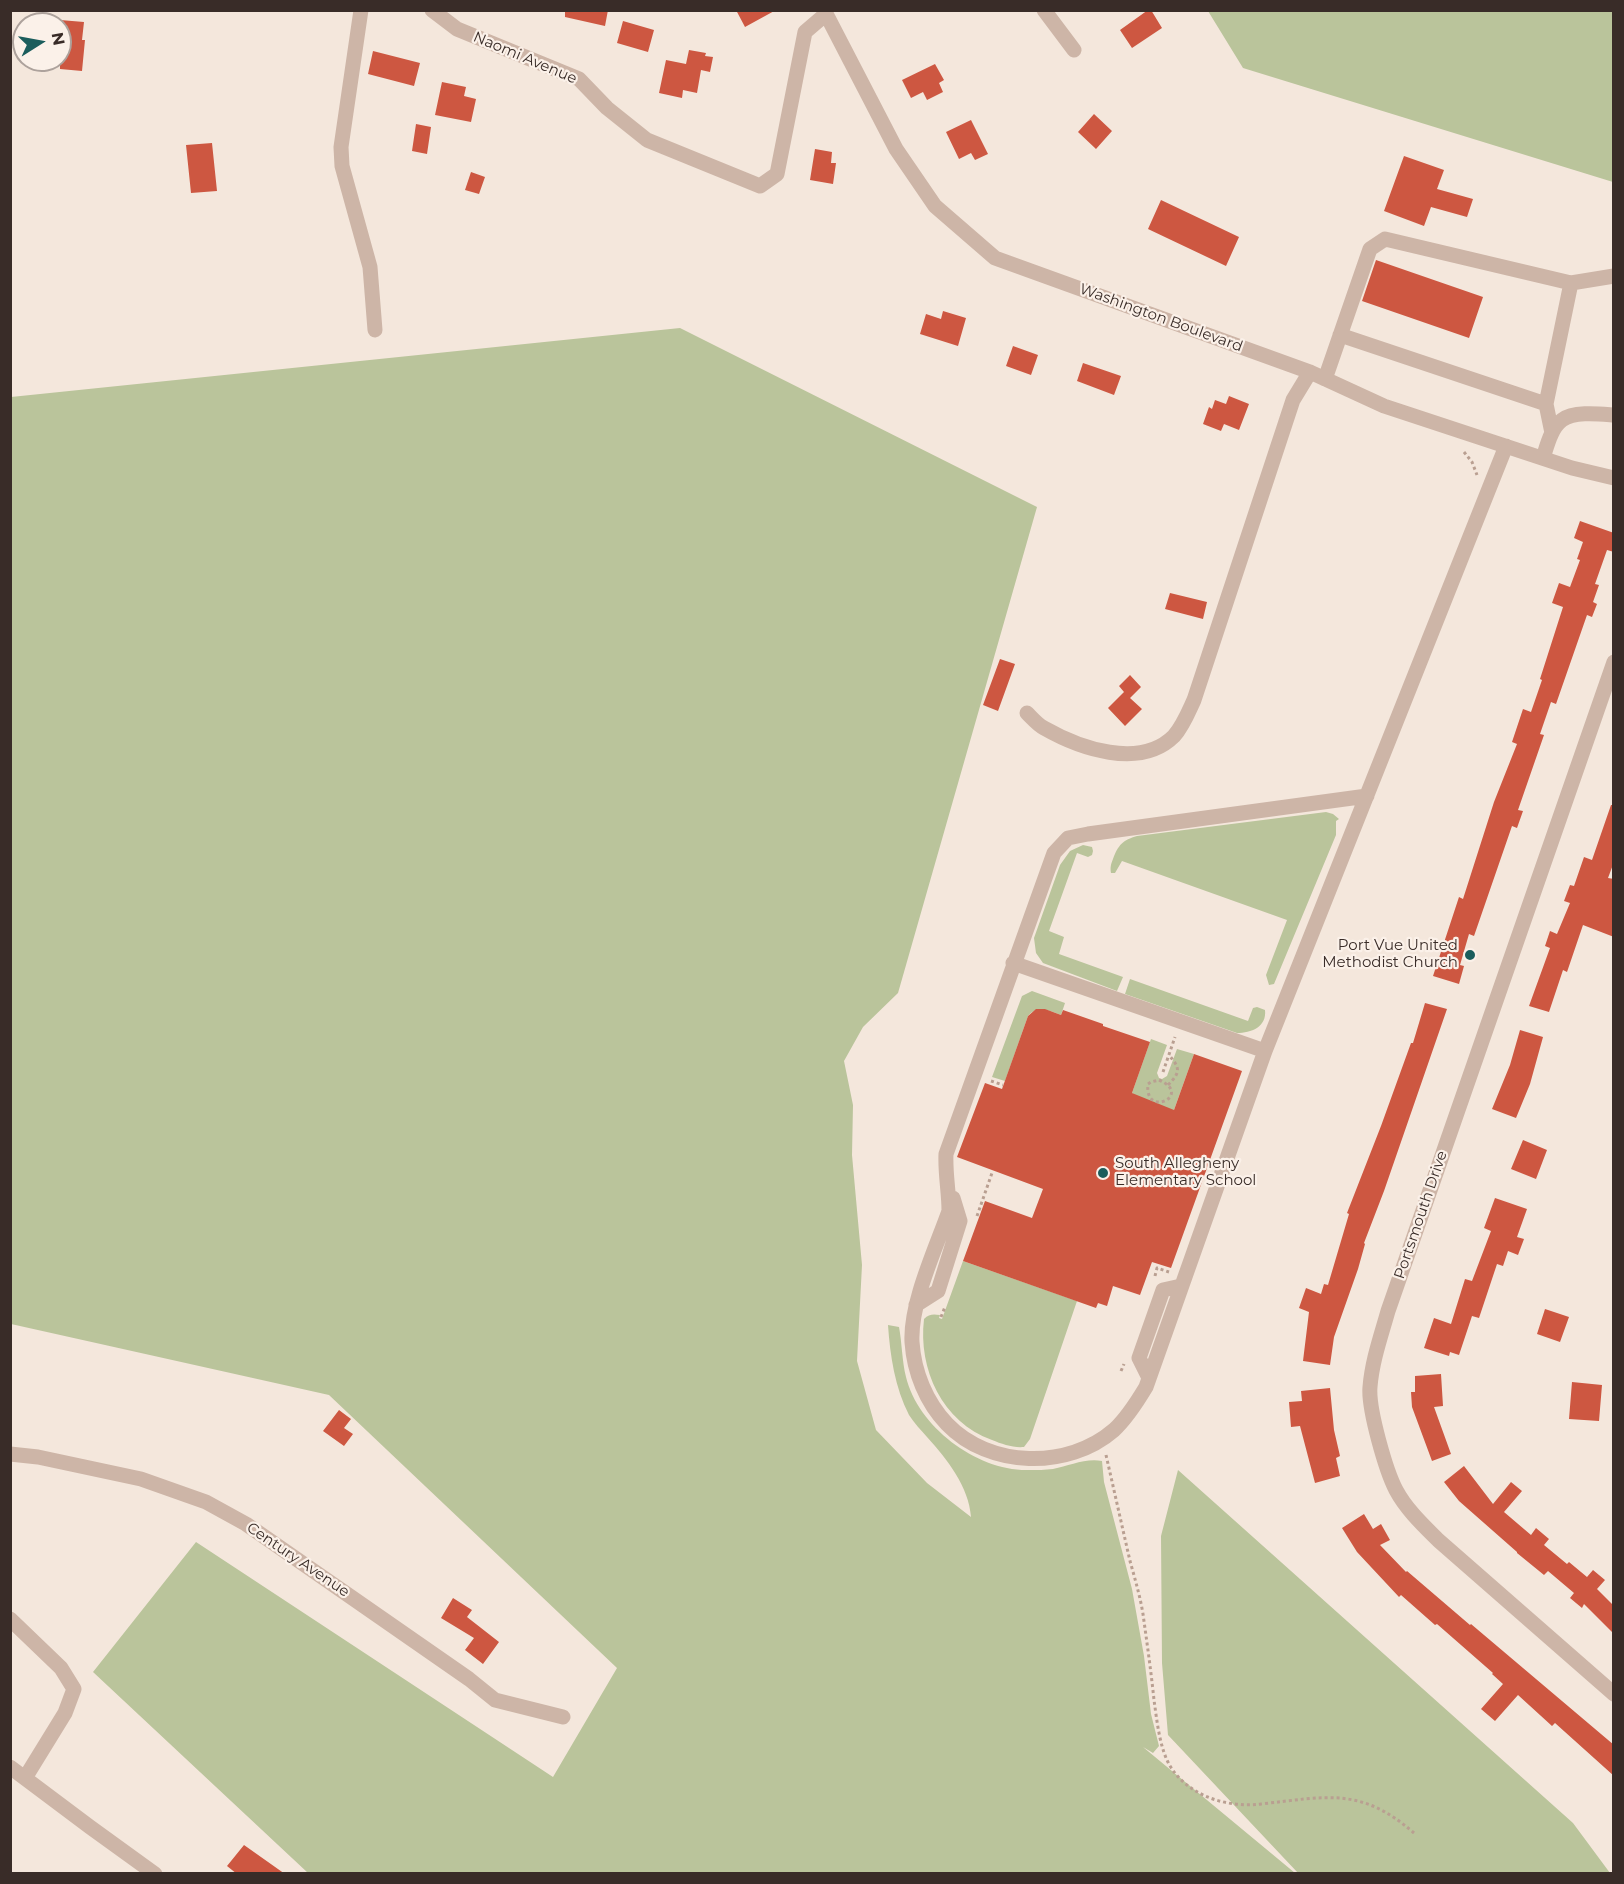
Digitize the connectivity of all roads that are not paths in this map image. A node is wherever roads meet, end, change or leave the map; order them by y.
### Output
1 (361, 10) edge
2 (432, 10) edge
3 (1044, 10) edge
4 (825, 12) edge
5 (1074, 50) dead end
6 (1614, 276) edge
7 (1571, 283) junction
8 (375, 330) dead end
9 (1340, 335) junction
10 (1310, 372) junction
11 (1324, 379) junction
12 (1546, 404) junction
13 (1614, 415) edge
14 (1552, 433) junction
15 (1506, 446) junction
16 (1543, 458) junction
17 (1614, 478) edge
18 (1614, 662) edge
19 (1607, 702) edge
20 (1027, 714) dead end
21 (1367, 796) junction
22 (1013, 963) junction
23 (1265, 1051) junction
24 (10, 1454) edge
25 (10, 1619) edge
26 (1614, 1694) edge
27 (563, 1717) dead end
28 (10, 1767) edge
29 (25, 1778) junction
30 (155, 1874) edge

1 - 8 street
2 - 4 street, Naomi Avenue
3 - 5 street
4 - 10 street, Washington Boulevard
6 - 7 street
7 - 9 street
7 - 12 street
9 - 11 street
9 - 12 street
10 - 11 street, Washington Boulevard
10 - 20 street
11 - 15 street, Washington Boulevard
12 - 14 street
13 - 14 street
14 - 16 street
15 - 16 street, Washington Boulevard
15 - 21 street
16 - 17 street, Washington Boulevard
18 - 19 street, Portsmouth Drive
19 - 26 street, Portsmouth Drive
21 - 22 street
21 - 23 street
22 - 23 street
22 - 23 street
24 - 27 street, Century Avenue
25 - 29 street
28 - 29 street
29 - 30 street

